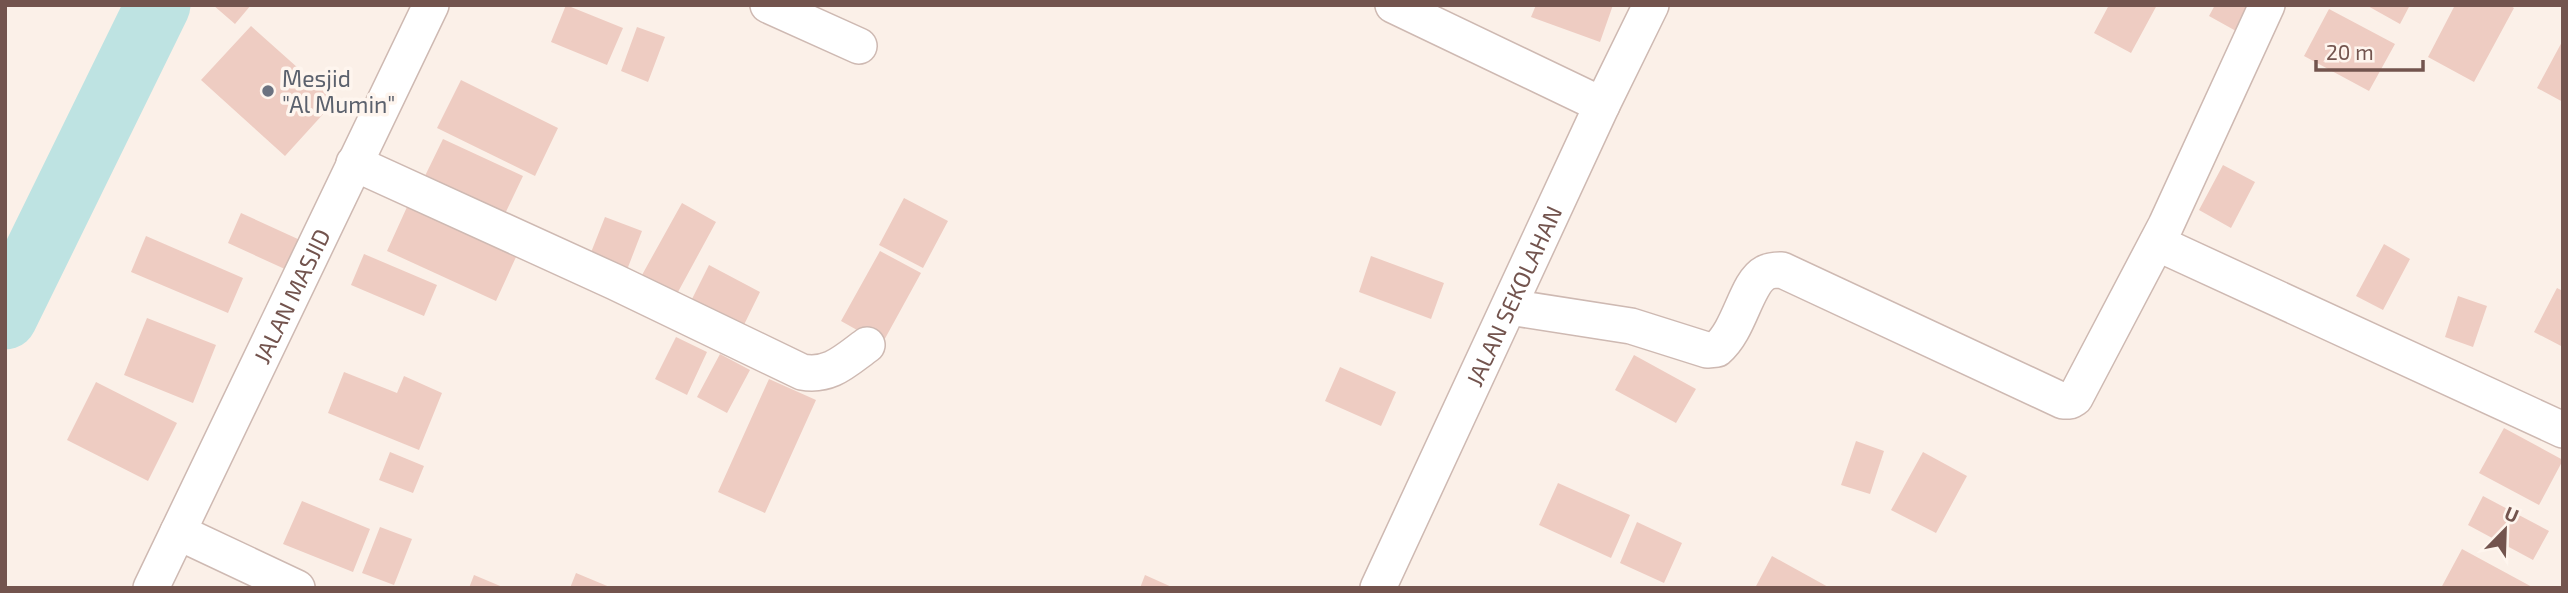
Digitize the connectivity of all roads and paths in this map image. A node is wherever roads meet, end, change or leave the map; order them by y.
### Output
1 (430, 5) edge
2 (768, 5) edge
3 (1393, 5) edge
4 (1651, 5) edge
5 (2267, 5) edge
6 (859, 46) dead end
7 (1602, 105) junction
8 (354, 163) junction
9 (2157, 243) junction
10 (1509, 307) junction
11 (867, 345) dead end
12 (2563, 430) edge
13 (178, 532) junction
14 (151, 588) edge
15 (297, 588) edge
16 (1378, 588) edge

1 - 8 street, JALAN MASJID
2 - 6 street
3 - 7 street
4 - 7 street, JALAN SEKOLAHAN
5 - 9 street
7 - 10 street, JALAN SEKOLAHAN
8 - 11 street
8 - 13 street, JALAN MASJID
9 - 10 street
9 - 12 street
10 - 16 street, JALAN SEKOLAHAN
13 - 14 street, JALAN MASJID
13 - 15 street

